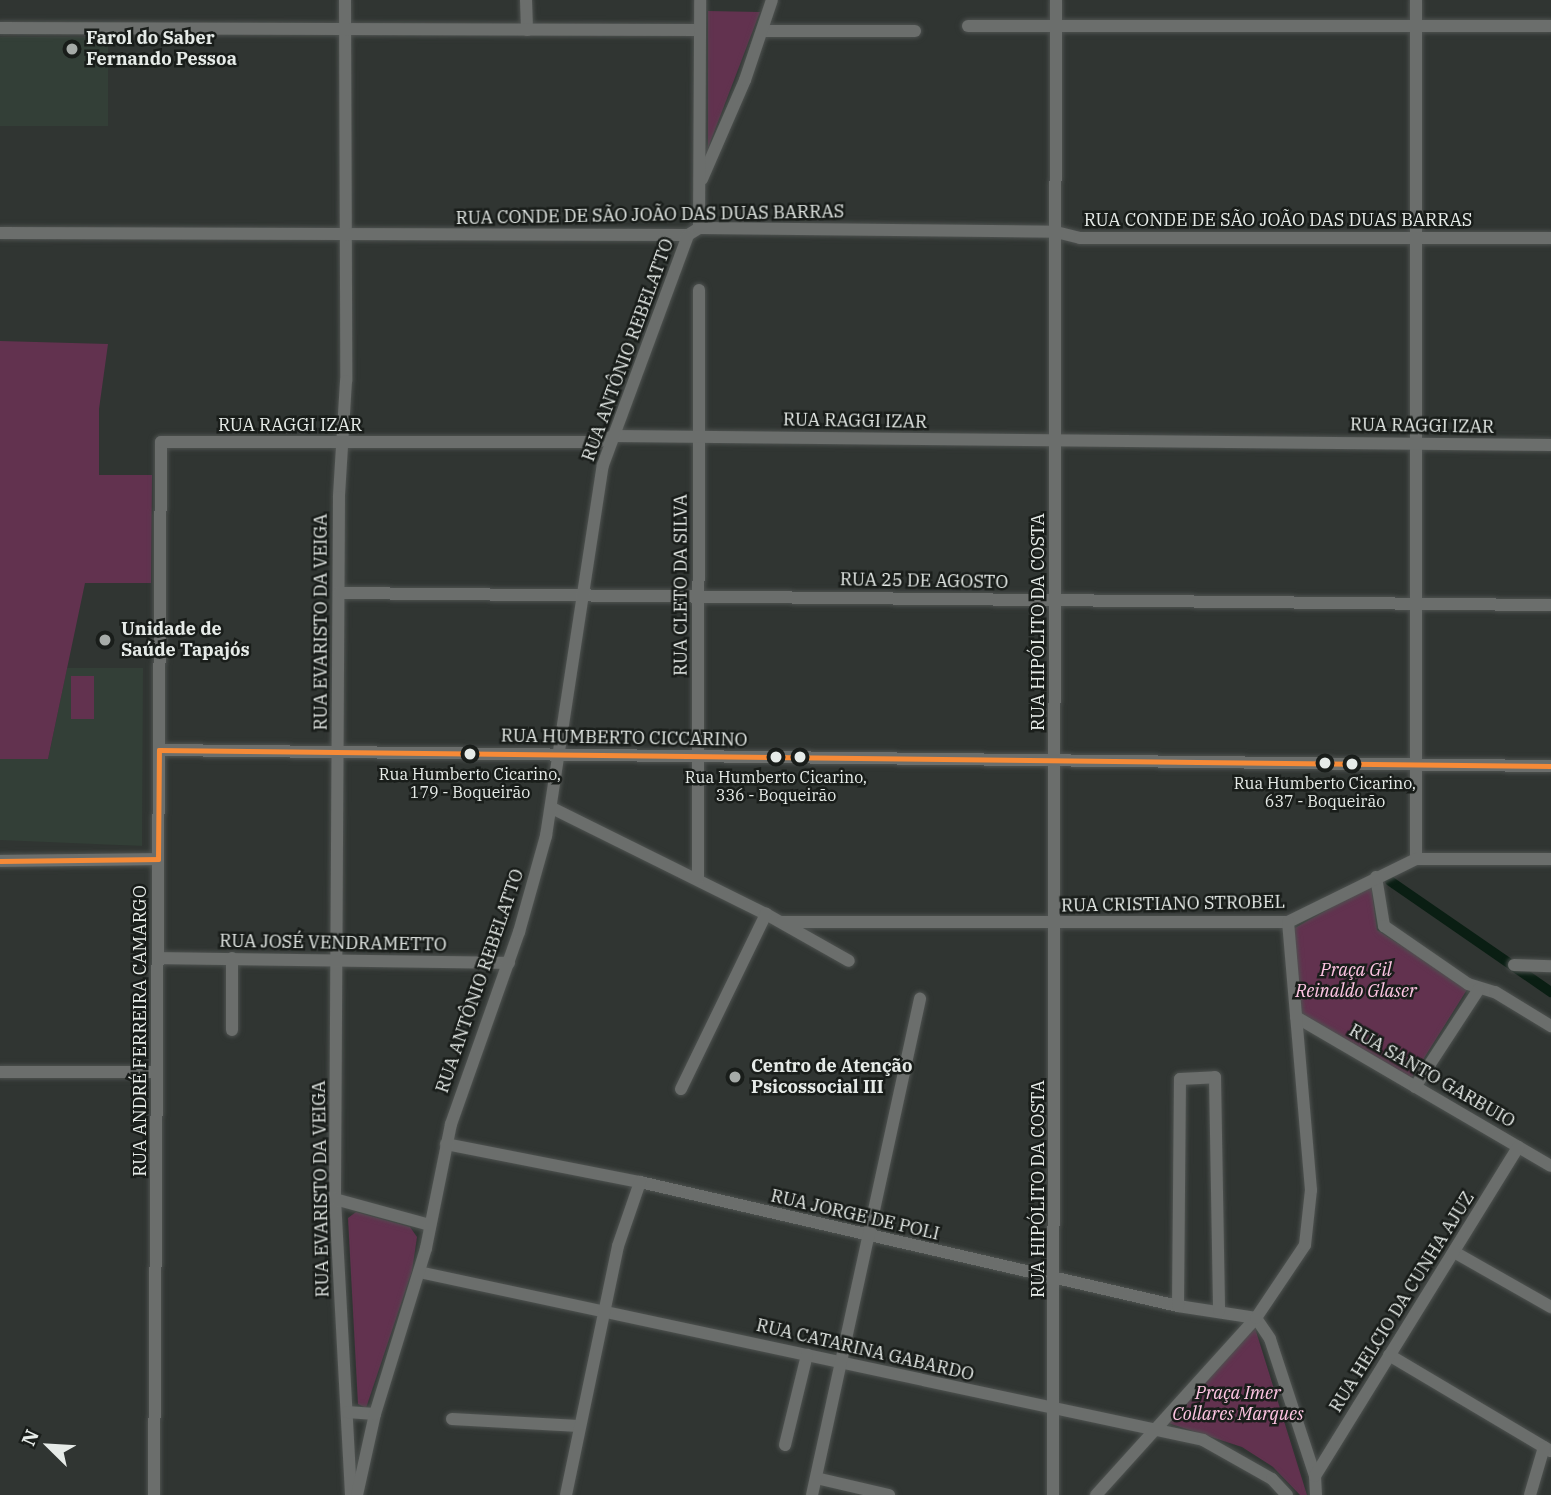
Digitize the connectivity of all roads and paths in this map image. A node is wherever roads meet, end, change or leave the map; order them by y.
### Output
1 (345, 0) edge
2 (526, 0) edge
3 (700, 0) edge
4 (772, 0) edge
5 (1056, 0) edge
6 (1416, 0) edge
7 (968, 26) dead end
8 (1056, 26) junction
9 (1416, 26) junction
10 (1551, 26) edge
11 (0, 28) edge
12 (345, 29) junction
13 (527, 30) junction
14 (700, 30) junction
15 (763, 31) junction
16 (915, 31) dead end
17 (699, 185) junction
18 (693, 231) junction
19 (1056, 232) junction
20 (0, 233) edge
21 (346, 234) junction
22 (1416, 238) junction
23 (1551, 238) edge
24 (699, 290) dead end
25 (613, 436) junction
26 (699, 437) junction
27 (1056, 440) junction
28 (161, 442) joint
29 (343, 442) junction
30 (1416, 444) junction
31 (1551, 445) edge
32 (339, 593) junction
33 (581, 596) junction
34 (698, 597) junction
35 (1056, 600) junction
36 (1416, 604) junction
37 (1551, 605) edge
38 (159, 750) junction
39 (338, 752) junction
40 (560, 755) junction
41 (698, 757) junction
42 (1056, 761) junction
43 (1416, 765) junction
44 (1551, 766) edge
45 (552, 808) junction
46 (158, 859) junction
47 (1416, 859) junction
48 (1551, 859) edge
49 (0, 861) edge
50 (1376, 877) junction
51 (698, 879) junction
52 (766, 914) junction
53 (782, 922) junction
54 (1288, 922) junction
55 (1056, 924) junction
56 (158, 958) junction
57 (232, 958) junction
58 (337, 959) junction
59 (849, 961) dead end
60 (509, 963) junction
61 (1514, 965) dead end
62 (1551, 966) edge
63 (1479, 989) junction
64 (919, 999) dead end
65 (1296, 1017) junction
66 (1551, 1026) edge
67 (232, 1030) dead end
68 (0, 1072) edge
69 (157, 1072) junction
70 (1415, 1087) junction
71 (681, 1089) dead end
72 (446, 1144) junction
73 (1518, 1147) junction
74 (1551, 1166) edge
75 (640, 1182) junction
76 (335, 1199) junction
77 (430, 1225) junction
78 (868, 1237) junction
79 (1454, 1252) junction
80 (419, 1272) junction
81 (1056, 1279) junction
82 (1178, 1306) junction
83 (1551, 1307) edge
84 (603, 1309) junction
85 (1219, 1311) junction
86 (1256, 1318) junction
87 (807, 1355) junction
88 (1389, 1355) junction
89 (842, 1362) junction
90 (1055, 1411) junction
91 (347, 1412) junction
92 (375, 1414) junction
93 (452, 1419) dead end
94 (579, 1426) junction
95 (1152, 1431) junction
96 (785, 1445) dead end
97 (1548, 1449) edge
98 (1315, 1476) junction
99 (816, 1478) junction
100 (154, 1495) edge
101 (351, 1495) edge
102 (357, 1495) edge
103 (566, 1495) edge
104 (813, 1495) edge
105 (889, 1495) edge
106 (1053, 1495) edge
107 (1096, 1495) edge
108 (1287, 1495) edge
109 (1316, 1495) edge
110 (1530, 1495) edge

1 - 12 street, RUA EVARISTO DA VEIGA
2 - 13 street
3 - 14 street
4 - 15 street
5 - 8 street, RUA HIPÓLITO DA COSTA
6 - 9 street
7 - 8 street
8 - 9 street
8 - 19 street, RUA HIPÓLITO DA COSTA
9 - 10 street
9 - 22 street
11 - 12 street
12 - 13 street
12 - 21 street, RUA EVARISTO DA VEIGA
13 - 14 street
14 - 17 street
15 - 16 street
15 - 17 street
17 - 18 street
18 - 19 street, RUA CONDE DE SÃO JOÃO DAS DUAS BARRAS
18 - 21 street, RUA CONDE DE SÃO JOÃO DAS DUAS BARRAS
18 - 25 street, RUA ANTÔNIO REBELATTO
19 - 22 street, RUA CONDE DE SÃO JOÃO DAS DUAS BARRAS
19 - 27 street, RUA HIPÓLITO DA COSTA
20 - 21 street, RUA CONDE DE SÃO JOÃO DAS DUAS BARRAS
21 - 29 street, RUA EVARISTO DA VEIGA
22 - 23 street, RUA CONDE DE SÃO JOÃO DAS DUAS BARRAS
22 - 30 street
24 - 26 street, RUA CLETO DA SILVA
25 - 26 street, RUA RAGGI IZAR
25 - 29 street, RUA RAGGI IZAR
25 - 33 street, RUA ANTÔNIO REBELATTO
26 - 27 street, RUA RAGGI IZAR
26 - 34 street, RUA CLETO DA SILVA
27 - 30 street, RUA RAGGI IZAR
27 - 35 street, RUA HIPÓLITO DA COSTA
28 - 29 street, RUA RAGGI IZAR
28 - 38 street, RUA ANDRÉ FERREIRA CAMARGO
29 - 32 street, RUA EVARISTO DA VEIGA
30 - 31 street, RUA RAGGI IZAR
30 - 36 street
32 - 33 street, RUA 25 DE AGOSTO
32 - 39 street, RUA EVARISTO DA VEIGA
33 - 34 street, RUA 25 DE AGOSTO
33 - 40 street, RUA ANTÔNIO REBELATTO
34 - 35 street, RUA 25 DE AGOSTO
34 - 41 street, RUA CLETO DA SILVA
35 - 36 street, RUA 25 DE AGOSTO
35 - 42 street, RUA HIPÓLITO DA COSTA
36 - 37 street, RUA 25 DE AGOSTO
36 - 43 street
38 - 39 street, RUA HUMBERTO CICCARINO
38 - 46 street, RUA ANDRÉ FERREIRA CAMARGO
39 - 40 street, RUA HUMBERTO CICCARINO
39 - 58 street, RUA EVARISTO DA VEIGA
40 - 41 street, RUA HUMBERTO CICCARINO
40 - 45 street, RUA ANTÔNIO REBELATTO
41 - 42 street, RUA HUMBERTO CICCARINO
41 - 51 street, RUA CLETO DA SILVA
42 - 43 street, RUA HUMBERTO CICCARINO
42 - 55 street, RUA HIPÓLITO DA COSTA
43 - 44 street, RUA HUMBERTO CICCARINO
43 - 47 street
45 - 51 street
45 - 60 street, RUA ANTÔNIO REBELATTO
46 - 49 street
46 - 56 street, RUA ANDRÉ FERREIRA CAMARGO
47 - 48 street, RUA CRISTIANO STROBEL
47 - 50 street, RUA CRISTIANO STROBEL
50 - 54 street, RUA CRISTIANO STROBEL
50 - 63 street
51 - 52 street
52 - 53 street
52 - 71 street
53 - 55 street, RUA CRISTIANO STROBEL
53 - 59 street
54 - 55 street, RUA CRISTIANO STROBEL
54 - 65 street
55 - 81 street, RUA HIPÓLITO DA COSTA
56 - 57 street, RUA JOSÉ VENDRAMETTO
56 - 69 street, RUA ANDRÉ FERREIRA CAMARGO
57 - 58 street, RUA JOSÉ VENDRAMETTO
57 - 67 street
58 - 60 street, RUA JOSÉ VENDRAMETTO
58 - 76 street, RUA EVARISTO DA VEIGA
60 - 72 street, RUA ANTÔNIO REBELATTO
61 - 62 street
63 - 66 street
63 - 70 street
64 - 78 street
65 - 70 street, RUA SANTO GARBUIO
65 - 86 street
68 - 69 street
69 - 100 street, RUA ANDRÉ FERREIRA CAMARGO
70 - 73 street, RUA SANTO GARBUIO
72 - 75 street, RUA JORGE DE POLI
72 - 77 street, RUA ANTÔNIO REBELATTO
73 - 74 street, RUA SANTO GARBUIO
73 - 79 street, RUA HELCIO DA CUNHA AJUZ
75 - 78 street, RUA JORGE DE POLI
75 - 84 street
76 - 77 street
76 - 91 street, RUA EVARISTO DA VEIGA
77 - 80 street, RUA ANTÔNIO REBELATTO
78 - 81 street, RUA JORGE DE POLI
78 - 89 street
79 - 83 street
79 - 88 street, RUA HELCIO DA CUNHA AJUZ
80 - 84 street, RUA CATARINA GABARDO
80 - 92 street, RUA ANTÔNIO REBELATTO
81 - 82 street, RUA JORGE DE POLI
81 - 90 street, RUA HIPÓLITO DA COSTA
82 - 85 street, RUA JORGE DE POLI
82 - 85 street
84 - 87 street, RUA CATARINA GABARDO
84 - 94 street
85 - 86 street, RUA JORGE DE POLI
86 - 95 street
86 - 98 street
87 - 89 street, RUA CATARINA GABARDO
87 - 96 street
88 - 97 street
88 - 98 street, RUA HELCIO DA CUNHA AJUZ
89 - 90 street, RUA CATARINA GABARDO
89 - 99 street
90 - 95 street, RUA CATARINA GABARDO
90 - 106 street, RUA HIPÓLITO DA COSTA
91 - 92 street
91 - 101 street, RUA EVARISTO DA VEIGA
92 - 102 street, RUA ANTÔNIO REBELATTO
93 - 94 street
94 - 103 street
95 - 107 street
95 - 108 street, RUA CATARINA GABARDO
97 - 110 street
98 - 109 street
99 - 104 street
99 - 105 street

